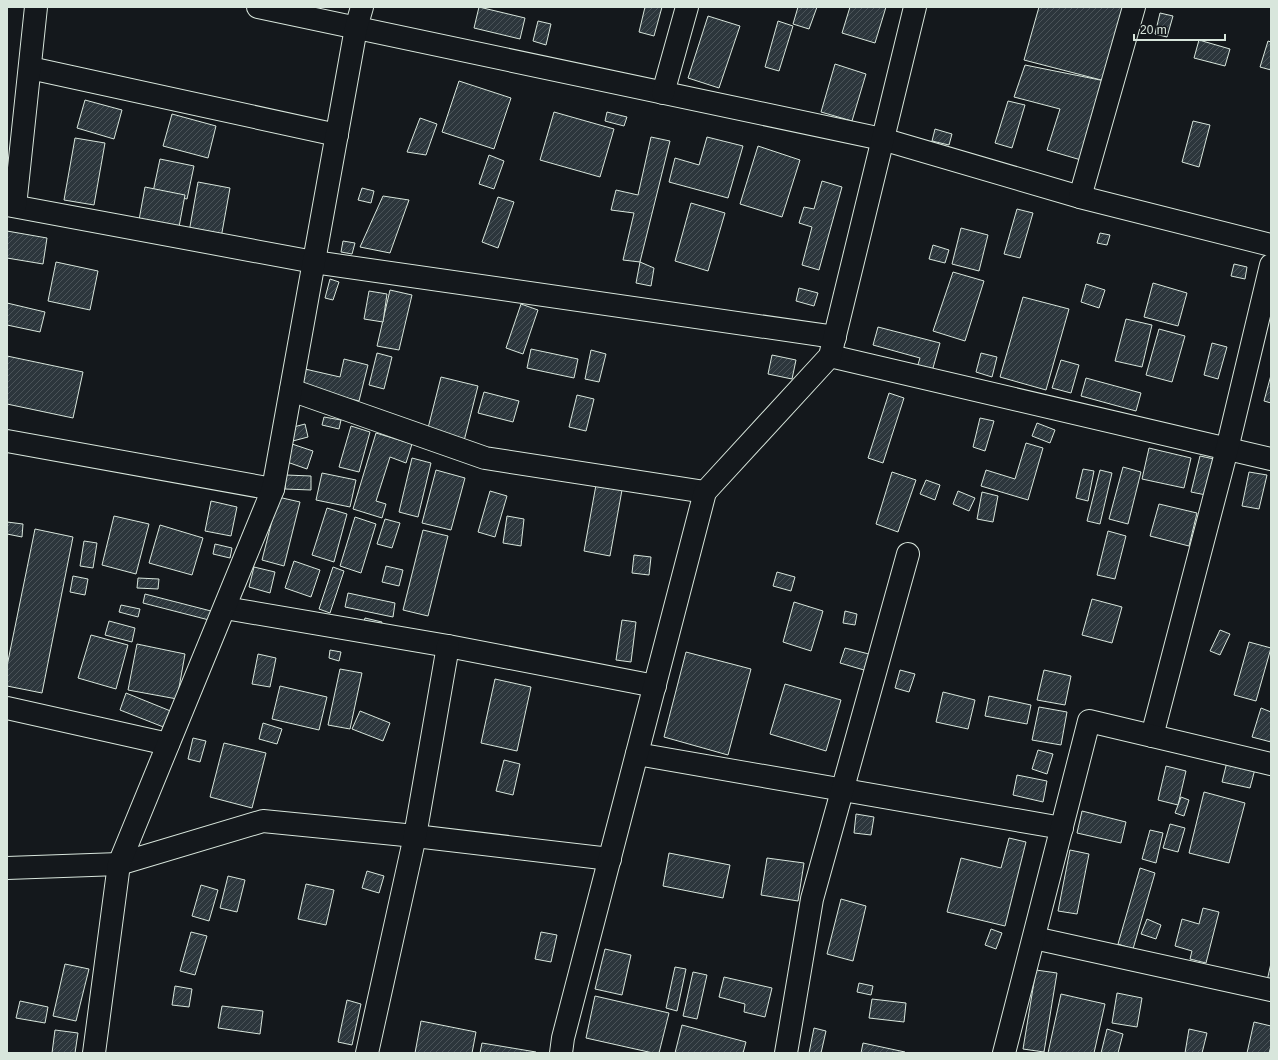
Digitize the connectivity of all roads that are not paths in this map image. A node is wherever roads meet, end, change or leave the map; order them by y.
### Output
1 (36, 7) edge
2 (258, 7) edge
3 (362, 7) edge
4 (688, 7) edge
5 (915, 7) edge
6 (1134, 7) edge
7 (356, 28) junction
8 (30, 68) junction
9 (662, 93) junction
10 (337, 135) junction
11 (882, 139) junction
12 (1080, 197) junction
13 (11, 205) edge
14 (1271, 245) edge
15 (314, 262) junction
16 (1271, 265) edge
17 (832, 347) junction
18 (291, 390) junction
19 (7, 441) edge
20 (1227, 449) junction
21 (1271, 459) edge
22 (273, 489) junction
23 (705, 492) junction
24 (908, 554) dead end
25 (225, 608) junction
26 (448, 646) junction
27 (655, 686) junction
28 (7, 708) edge
29 (1152, 736) junction
30 (168, 744) junction
31 (637, 754) junction
32 (1271, 764) edge
33 (842, 790) junction
34 (1062, 828) junction
35 (415, 836) junction
36 (610, 859) junction
37 (119, 864) junction
38 (7, 868) edge
39 (1034, 938) junction
40 (1271, 990) edge
41 (94, 1053) edge
42 (367, 1053) edge
43 (561, 1053) edge
44 (786, 1053) edge
45 (1004, 1053) edge

1 - 8 street
2 - 7 street
3 - 7 street
4 - 9 street
5 - 11 street
6 - 12 street
7 - 9 street
7 - 10 street
8 - 10 street
8 - 13 street
9 - 11 street
10 - 15 street
11 - 12 street
11 - 17 street
12 - 14 street
13 - 15 street
15 - 17 street
15 - 18 street
16 - 20 street
17 - 20 street
17 - 23 street
18 - 22 street
18 - 23 street
19 - 22 street
20 - 21 street
20 - 29 street
22 - 25 street
23 - 27 street
24 - 33 street
25 - 26 street
25 - 30 street
26 - 27 street
26 - 35 street
27 - 31 street
28 - 30 street
29 - 32 street
29 - 34 street
30 - 37 street
31 - 33 street
31 - 36 street
33 - 34 street
33 - 44 street
34 - 39 street
35 - 36 street
35 - 37 street
35 - 42 street
36 - 43 street
37 - 38 street
37 - 41 street
39 - 40 street
39 - 45 street

